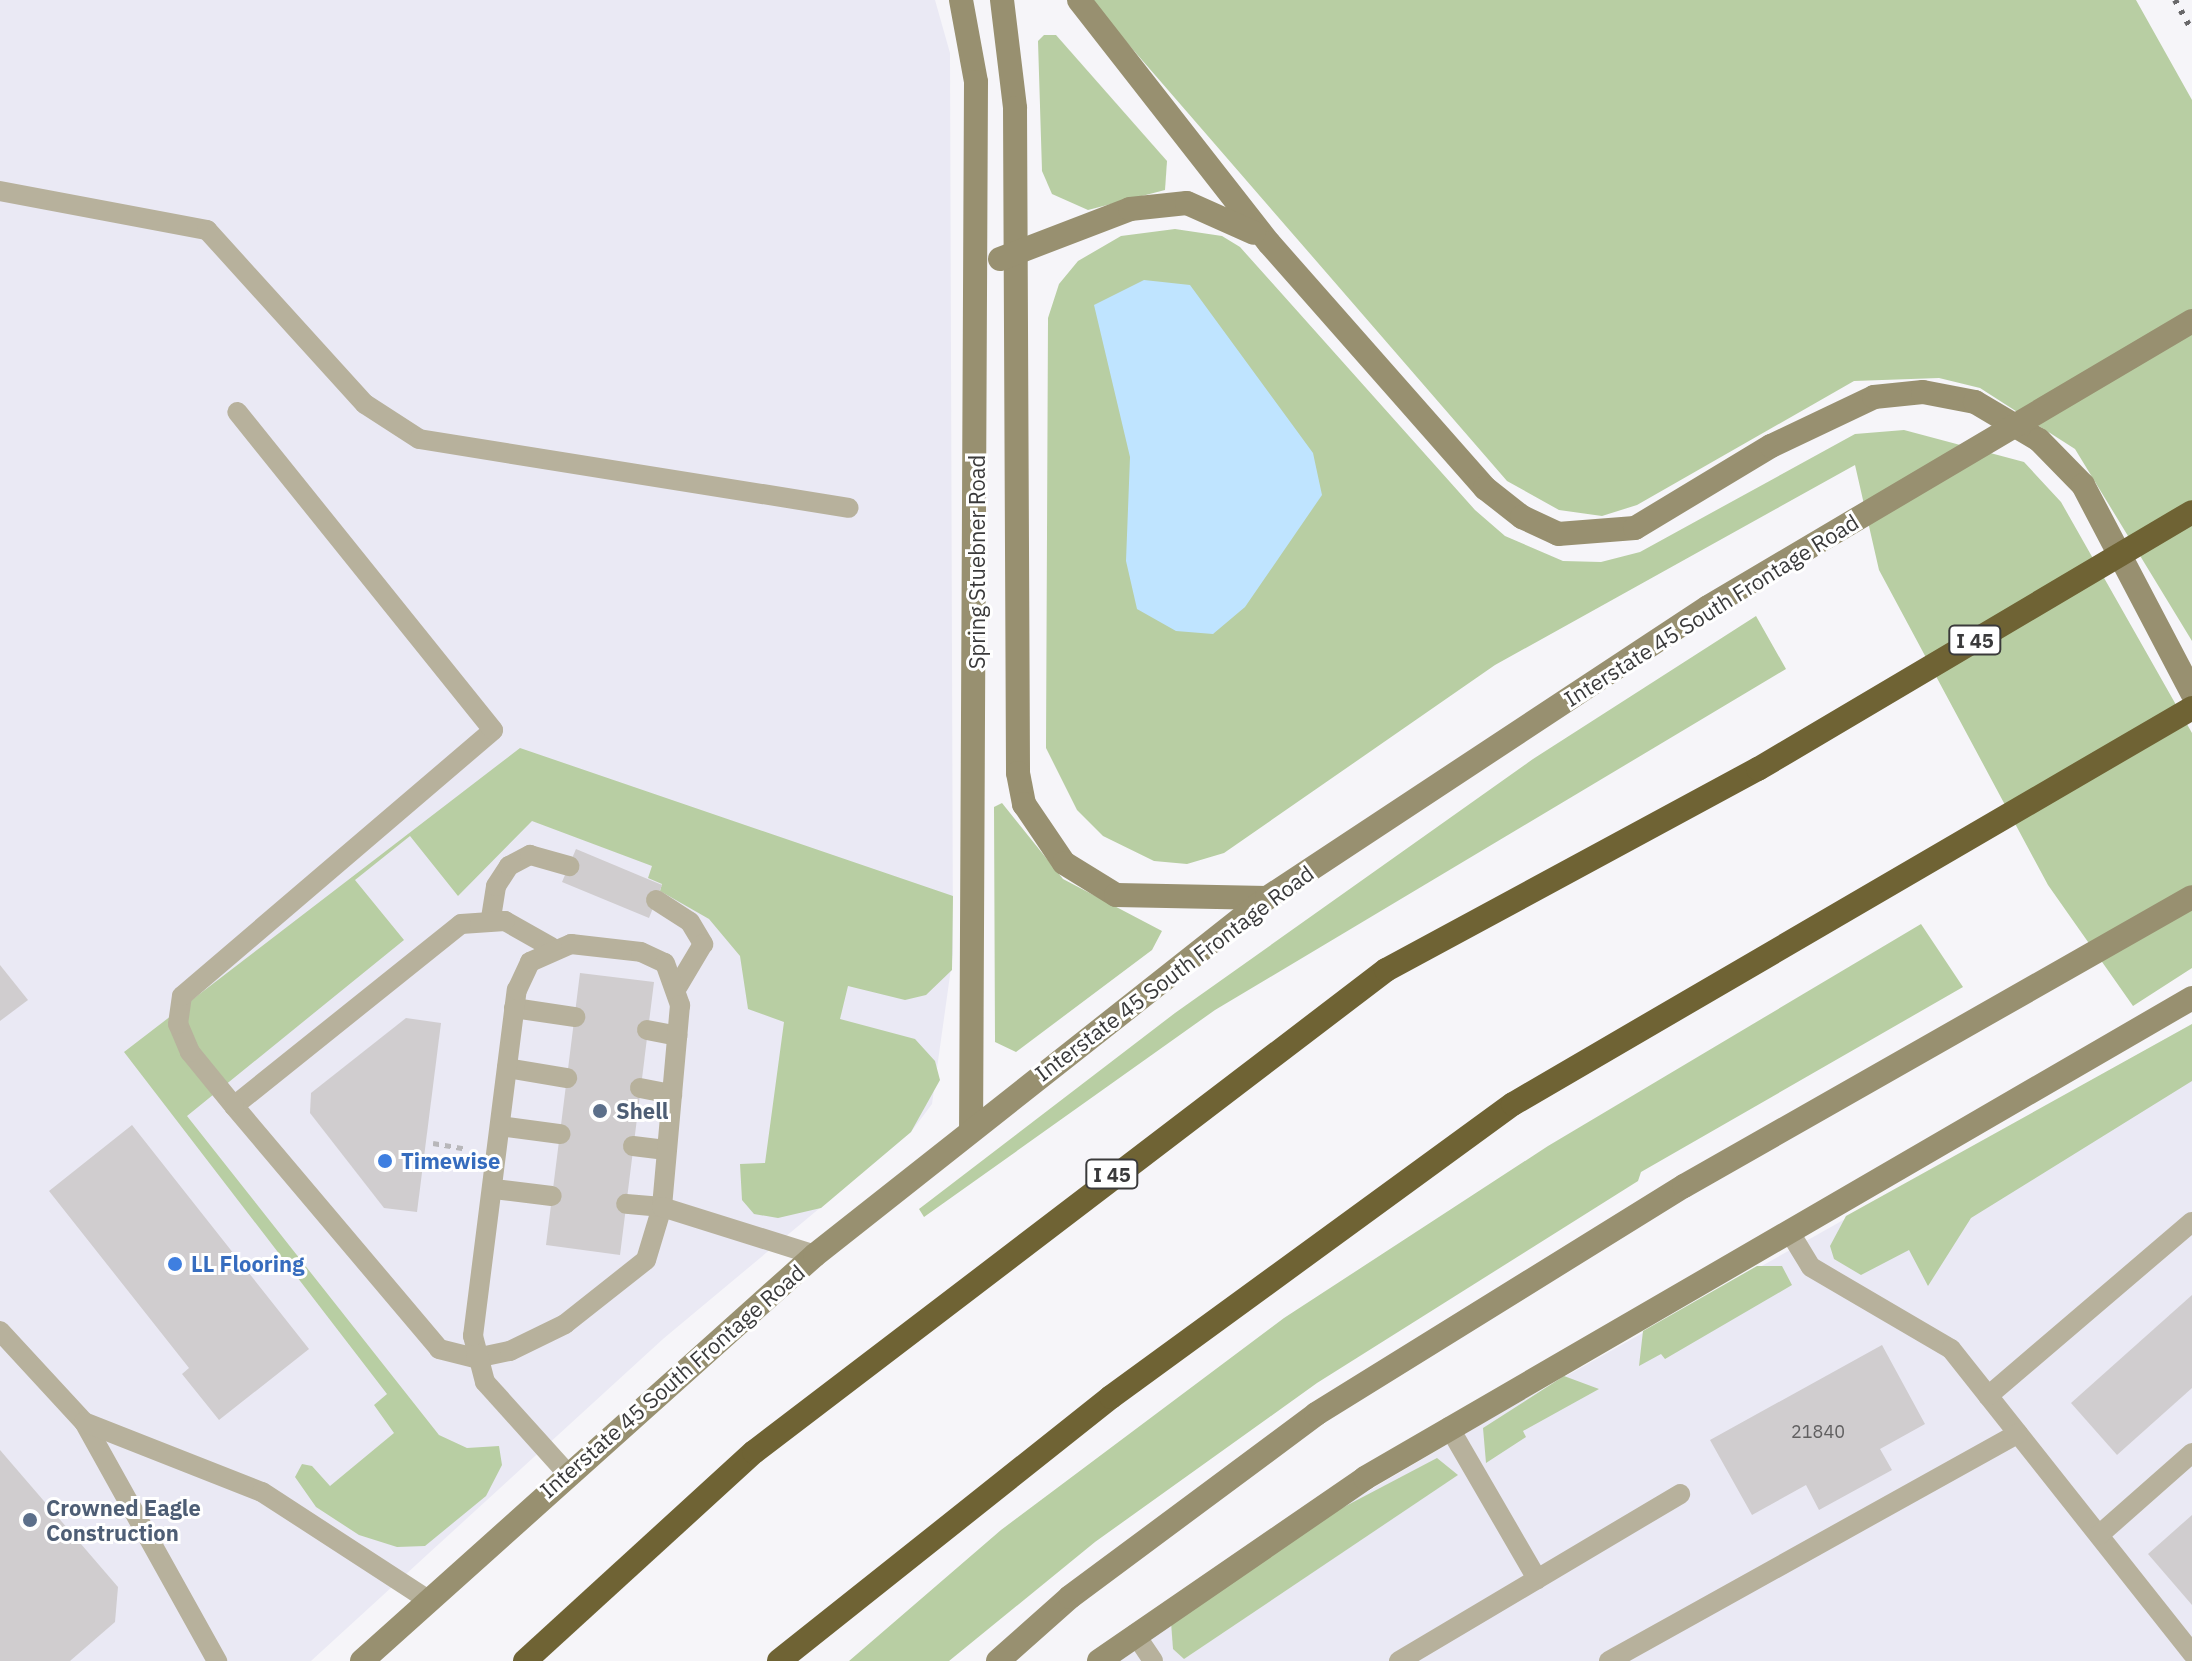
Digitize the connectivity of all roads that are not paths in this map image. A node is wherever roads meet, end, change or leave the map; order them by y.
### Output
1 (961, 0) edge
2 (1002, 0) edge
3 (1079, 0) edge
4 (0, 191) edge
5 (1269, 243) junction
6 (1013, 255) junction
7 (977, 266) junction
8 (2192, 321) edge
9 (237, 412) dead end
10 (848, 508) dead end
11 (2192, 512) edge
12 (2192, 693) edge
13 (2192, 708) edge
14 (569, 866) dead end
15 (2192, 897) edge
16 (1267, 898) junction
17 (656, 900) dead end
18 (491, 918) junction
19 (551, 947) junction
20 (678, 986) junction
21 (2192, 998) edge
22 (514, 1008) junction
23 (575, 1017) dead end
24 (647, 1030) dead end
25 (677, 1036) junction
26 (507, 1068) junction
27 (567, 1078) dead end
28 (640, 1088) dead end
29 (672, 1094) junction
30 (234, 1106) junction
31 (500, 1126) junction
32 (971, 1126) junction
33 (560, 1134) dead end
34 (633, 1146) dead end
35 (666, 1150) junction
36 (494, 1189) junction
37 (552, 1196) dead end
38 (626, 1204) dead end
39 (662, 1207) junction
40 (2192, 1222) edge
41 (1789, 1231) junction
42 (815, 1255) junction
43 (0, 1331) edge
44 (476, 1358) junction
45 (1988, 1396) junction
46 (84, 1422) junction
47 (1449, 1427) junction
48 (2018, 1433) junction
49 (2192, 1453) edge
50 (566, 1472) junction
51 (1680, 1494) dead end
52 (2099, 1535) junction
53 (1537, 1579) junction
54 (428, 1600) junction
55 (1135, 1634) junction
56 (2192, 1653) edge
57 (217, 1661) edge
58 (362, 1661) edge
59 (525, 1661) edge
60 (779, 1661) edge
61 (998, 1661) edge
62 (1099, 1661) edge
63 (1153, 1661) edge
64 (1399, 1661) edge
65 (1609, 1661) edge

1 - 7 main road, Spring Stuebner Road
2 - 6 main road, Spring Stuebner Road
3 - 5 main road
4 - 10 lane
5 - 6 main road
5 - 12 main road
6 - 7 main road
6 - 16 main road, Spring Stuebner Road
7 - 32 main road, Spring Stuebner Road
8 - 16 main road, Interstate 45 South Frontage Road
9 - 30 lane
11 - 59 highway, I 45
13 - 60 highway
14 - 18 lane
15 - 61 main road
16 - 32 main road, Interstate 45 South Frontage Road
17 - 20 lane
18 - 19 lane
18 - 30 lane
19 - 20 lane
19 - 22 lane
20 - 25 lane
21 - 41 main road
22 - 23 lane
22 - 26 lane
24 - 25 lane
25 - 29 lane
26 - 27 lane
26 - 31 lane
28 - 29 lane
29 - 35 lane
30 - 44 lane
31 - 33 lane
31 - 36 lane
32 - 42 main road, Interstate 45 South Frontage Road
34 - 35 lane
35 - 39 lane
36 - 37 lane
36 - 44 lane
38 - 39 lane
39 - 42 lane
39 - 44 lane
40 - 45 lane
41 - 45 lane
41 - 47 main road
42 - 50 main road, Interstate 45 South Frontage Road
43 - 46 lane
44 - 50 lane
45 - 48 lane
46 - 54 lane
46 - 57 lane
47 - 53 lane
47 - 55 main road
48 - 52 lane
48 - 65 lane
49 - 52 lane
50 - 54 main road, Interstate 45 South Frontage Road
51 - 53 lane
52 - 56 lane
53 - 64 lane
54 - 58 main road, Interstate 45 South Frontage Road
55 - 62 main road
55 - 63 lane

